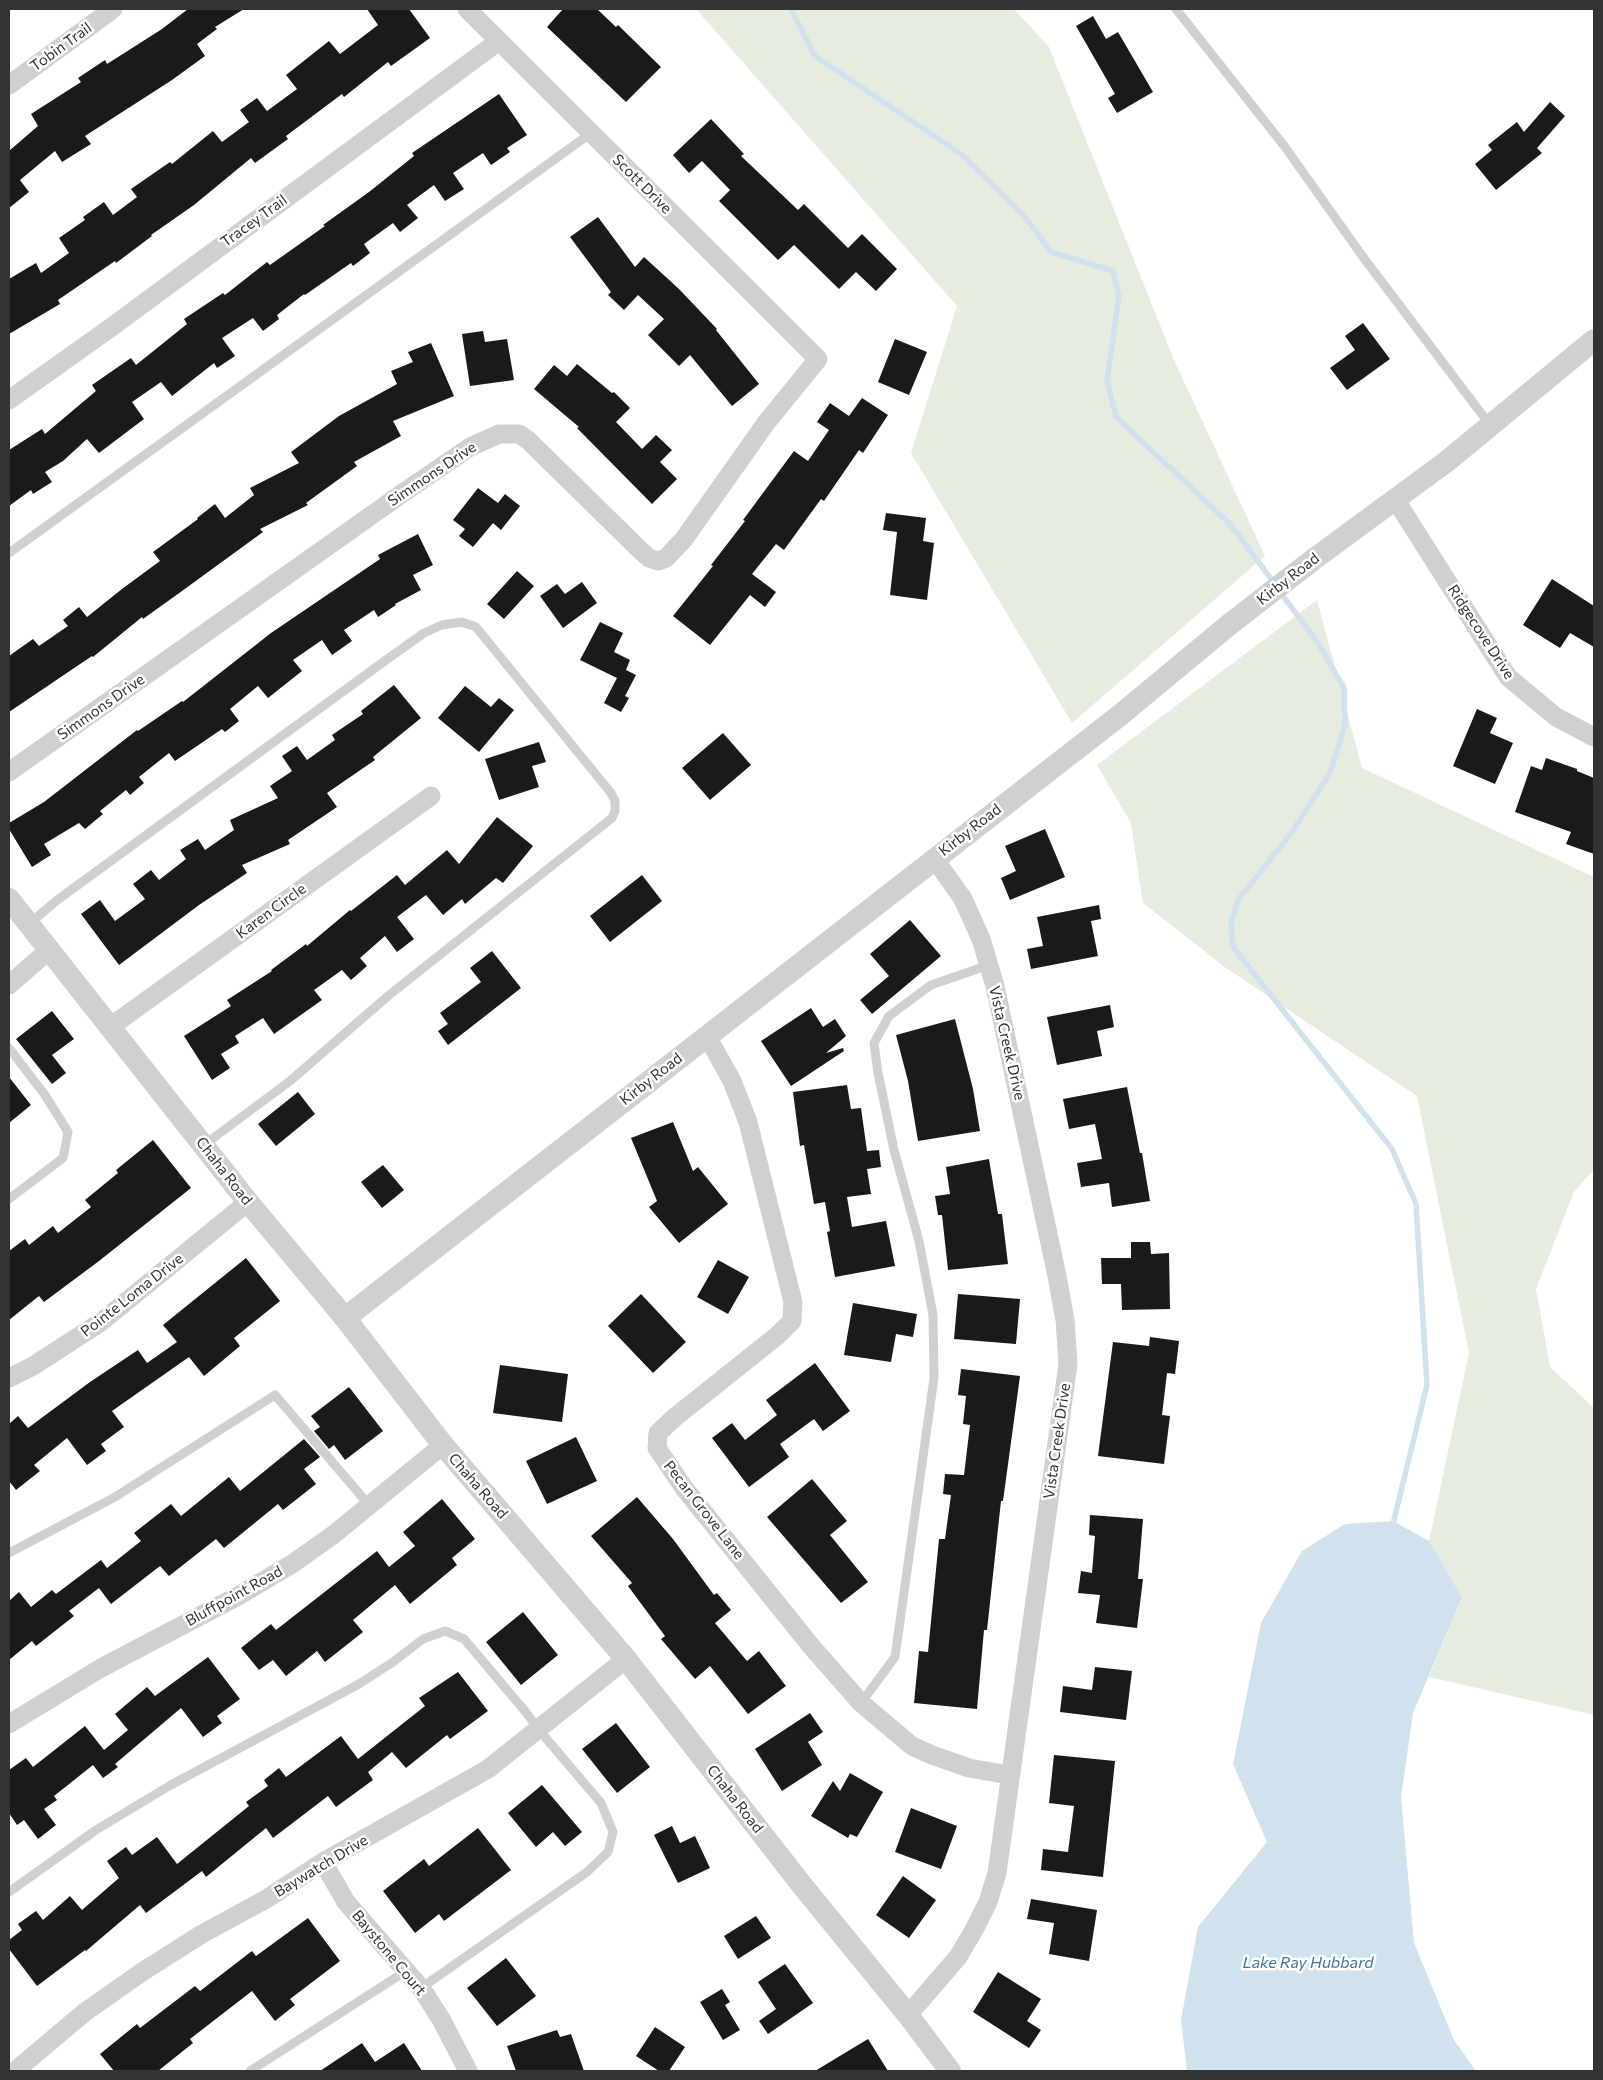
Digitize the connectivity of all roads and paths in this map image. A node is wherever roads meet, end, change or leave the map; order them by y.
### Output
1 (113, 9) edge
2 (467, 9) edge
3 (1176, 9) edge
4 (499, 41) junction
5 (9, 85) edge
6 (591, 133) junction
7 (1594, 340) edge
8 (818, 359) joint
9 (9, 400) edge
10 (1490, 425) junction
11 (1394, 499) junction
12 (9, 553) edge
13 (1594, 737) edge
14 (9, 772) edge
15 (431, 796) dead end
16 (934, 858) junction
17 (9, 899) edge
18 (28, 924) junction
19 (50, 950) junction
20 (989, 965) junction
21 (9, 985) edge
22 (110, 1027) junction
23 (706, 1036) junction
24 (9, 1048) edge
25 (204, 1145) junction
26 (9, 1199) edge
27 (248, 1202) junction
28 (345, 1318) junction
29 (9, 1378) edge
30 (443, 1445) junction
31 (369, 1505) junction
32 (9, 1553) edge
33 (626, 1659) junction
34 (861, 1703) junction
35 (9, 1724) edge
36 (539, 1730) junction
37 (1009, 1775) junction
38 (323, 1862) junction
39 (9, 1892) edge
40 (406, 1971) junction
41 (421, 1988) junction
42 (908, 2015) junction
43 (15, 2071) edge
44 (250, 2071) edge
45 (468, 2071) edge
46 (950, 2071) edge

1 - 5 street, Tobin Trail
2 - 4 street, Scott Drive
3 - 10 lane
4 - 6 street, Scott Drive
4 - 9 street, Tracey Trail
6 - 8 street, Scott Drive
6 - 12 lane
7 - 10 street, Kirby Road
8 - 14 street, Simmons Drive
10 - 11 street, Kirby Road
11 - 13 street, Ridgecove Drive
11 - 16 street, Kirby Road
15 - 22 street, Karen Circle
16 - 20 street, Vista Creek Drive
16 - 23 street, Kirby Road
17 - 18 street, Chaha Road
18 - 19 street, Chaha Road
18 - 25 lane
19 - 21 street
19 - 22 street, Chaha Road
20 - 34 lane
20 - 37 street, Vista Creek Drive
22 - 25 street, Chaha Road
23 - 28 street, Kirby Road
23 - 34 street, Pecan Grove Lane
24 - 26 lane
25 - 27 street, Chaha Road
27 - 28 street, Chaha Road
27 - 29 street, Pointe Loma Drive
28 - 30 street, Chaha Road
30 - 31 street, Bluffpoint Road
30 - 33 street, Chaha Road
31 - 32 lane
31 - 35 street, Bluffpoint Road
33 - 36 street, Baywatch Drive
33 - 42 street, Chaha Road
34 - 37 street, Pecan Grove Lane
36 - 38 street, Baywatch Drive
36 - 39 lane
36 - 41 lane
37 - 42 street, Vista Creek Drive
38 - 40 street, Baystone Court
38 - 43 street, Baywatch Drive
40 - 41 street, Baystone Court
40 - 44 lane
41 - 45 street, Baystone Court
42 - 46 street, Chaha Road

